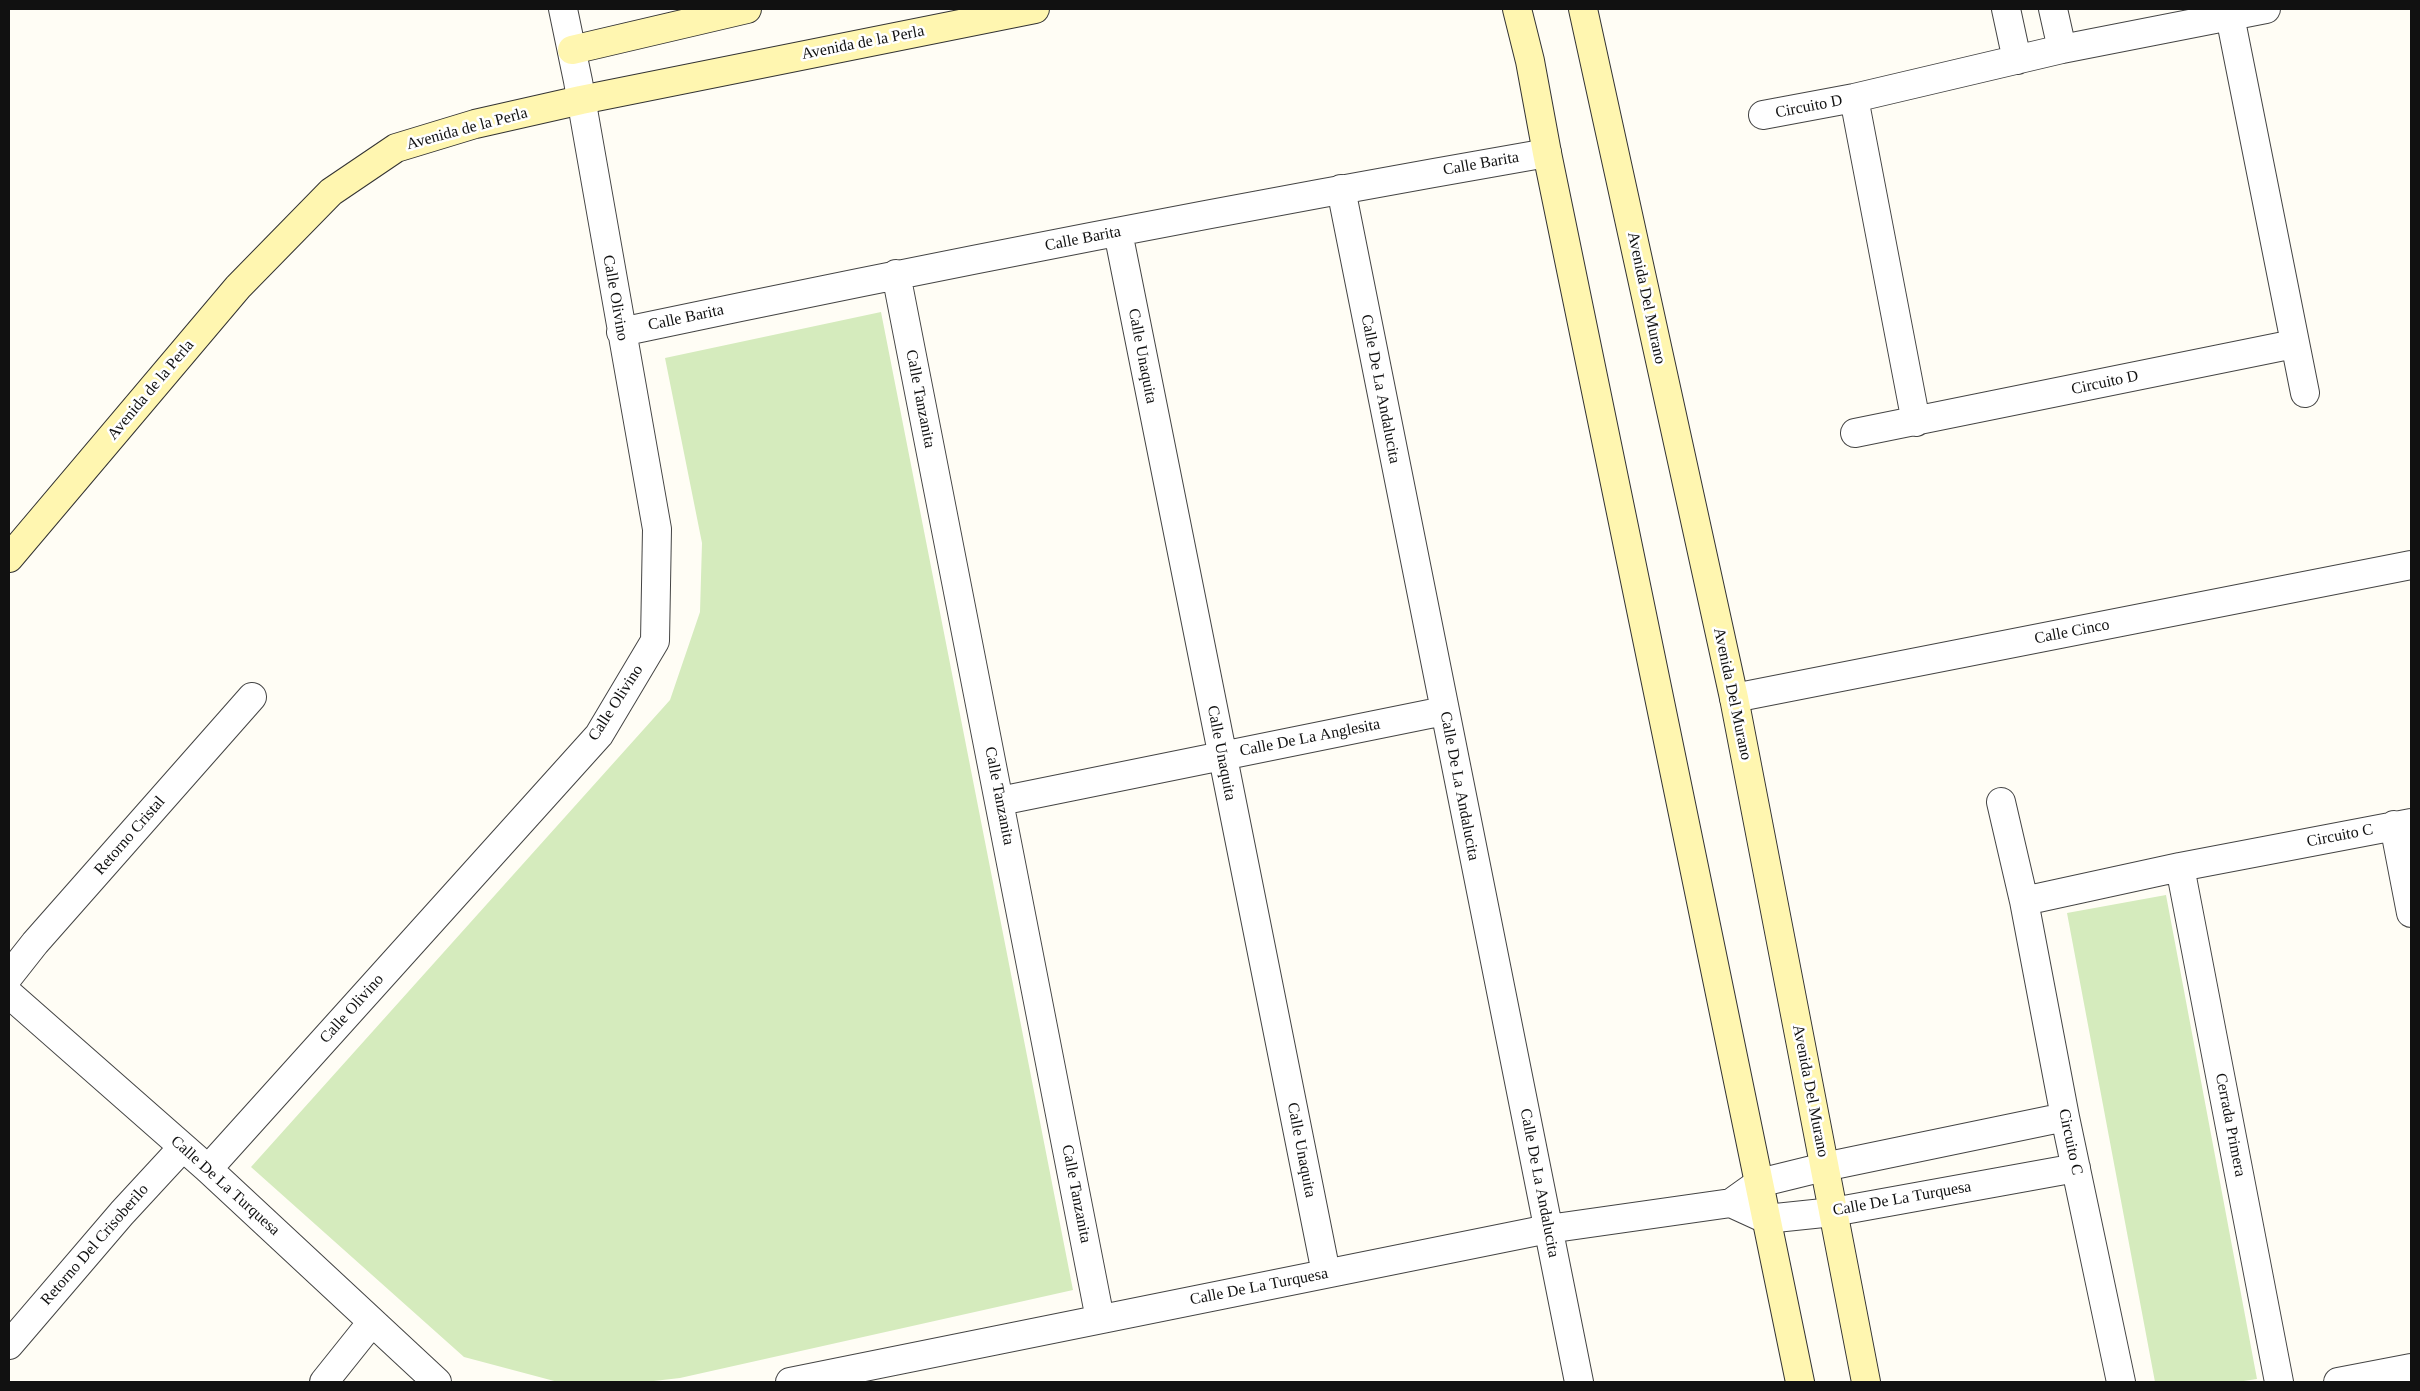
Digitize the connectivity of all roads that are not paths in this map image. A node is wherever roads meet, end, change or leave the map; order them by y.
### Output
1 (563, 9) edge
2 (746, 9) edge
3 (1035, 9) edge
4 (1517, 9) edge
5 (1583, 9) edge
6 (2006, 9) edge
7 (2053, 9) edge
8 (2266, 9) edge
9 (2230, 16) junction
10 (2062, 49) junction
11 (2017, 60) junction
12 (576, 73) junction
13 (1854, 98) junction
14 (1763, 116) dead end
15 (1547, 153) junction
16 (1341, 189) junction
17 (1118, 232) junction
18 (896, 274) junction
19 (621, 332) junction
20 (2294, 344) junction
21 (2305, 393) dead end
22 (1916, 422) junction
23 (1855, 433) dead end
24 (9, 558) edge
25 (2411, 566) edge
26 (252, 697) dead end
27 (1734, 698) junction
28 (1444, 710) junction
29 (1221, 756) junction
30 (1000, 801) junction
31 (2001, 802) dead end
32 (2403, 824) edge
33 (2180, 867) junction
34 (2024, 901) junction
35 (2411, 913) edge
36 (9, 976) edge
37 (9, 994) edge
38 (2065, 1117) junction
39 (183, 1147) junction
40 (1824, 1167) junction
41 (2076, 1168) junction
42 (208, 1169) junction
43 (1759, 1183) junction
44 (1730, 1203) junction
45 (1833, 1212) junction
46 (1766, 1219) junction
47 (1548, 1228) junction
48 (1326, 1273) junction
49 (1100, 1319) junction
50 (372, 1322) junction
51 (9, 1345) edge
52 (2411, 1368) edge
53 (324, 1382) edge
54 (437, 1382) edge
55 (794, 1382) edge
56 (1579, 1382) edge
57 (1800, 1382) edge
58 (1866, 1382) edge
59 (2121, 1382) edge
60 (2279, 1382) edge
61 (2338, 1382) edge

1 - 12 street, Calle Olivino
2 - 12 street, Avenida de la Perla
3 - 12 street, Avenida de la Perla
4 - 15 street
5 - 27 street, Avenida Del Murano
6 - 11 street
7 - 10 street
8 - 9 street, Circuito D
9 - 10 street, Circuito D
9 - 20 street
10 - 11 street, Circuito D
11 - 13 street, Circuito D
12 - 19 street, Calle Olivino
12 - 24 street, Avenida de la Perla
13 - 14 street, Circuito D
13 - 22 street, Circuito D
15 - 16 street, Calle Barita
15 - 43 street
16 - 17 street, Calle Barita
16 - 28 street, Calle De La Andalucita
17 - 18 street, Calle Barita
17 - 29 street, Calle Unaquita
18 - 19 street, Calle Barita
18 - 30 street, Calle Tanzanita
19 - 42 street, Calle Olivino
20 - 21 street
20 - 22 street, Circuito D
22 - 23 street, Circuito D
25 - 27 street, Calle Cinco
26 - 36 street, Retorno Cristal
27 - 40 street, Avenida Del Murano
28 - 29 street, Calle De La Anglesita
28 - 47 street, Calle De La Andalucita
29 - 30 street, Calle De La Anglesita
29 - 48 street, Calle Unaquita
30 - 49 street, Calle Tanzanita
31 - 34 street, Circuito C
32 - 33 street, Circuito C
32 - 35 street, Circuito C
33 - 34 street, Circuito C
33 - 60 street, Cerrada Primera
34 - 38 street, Circuito C
37 - 39 street, Calle De La Turquesa
38 - 40 street, Calle De La Turquesa
38 - 41 street, Circuito C
39 - 42 street, Calle De La Turquesa
39 - 51 street, Retorno Del Crisoberilo
40 - 43 street, Calle De La Turquesa
40 - 45 street, Avenida Del Murano
41 - 45 street, Calle De La Turquesa
41 - 59 street, Circuito C
42 - 50 street, Calle De La Turquesa
43 - 44 street, Calle De La Turquesa
43 - 46 street
44 - 46 street, Calle De La Turquesa
44 - 47 street, Calle De La Turquesa
45 - 46 street, Calle De La Turquesa
45 - 58 street, Avenida Del Murano
46 - 57 street
47 - 48 street, Calle De La Turquesa
47 - 56 street, Calle De La Andalucita
48 - 49 street, Calle De La Turquesa
49 - 55 street, Calle De La Turquesa
50 - 53 street
50 - 54 street, Calle De La Turquesa
52 - 61 street

